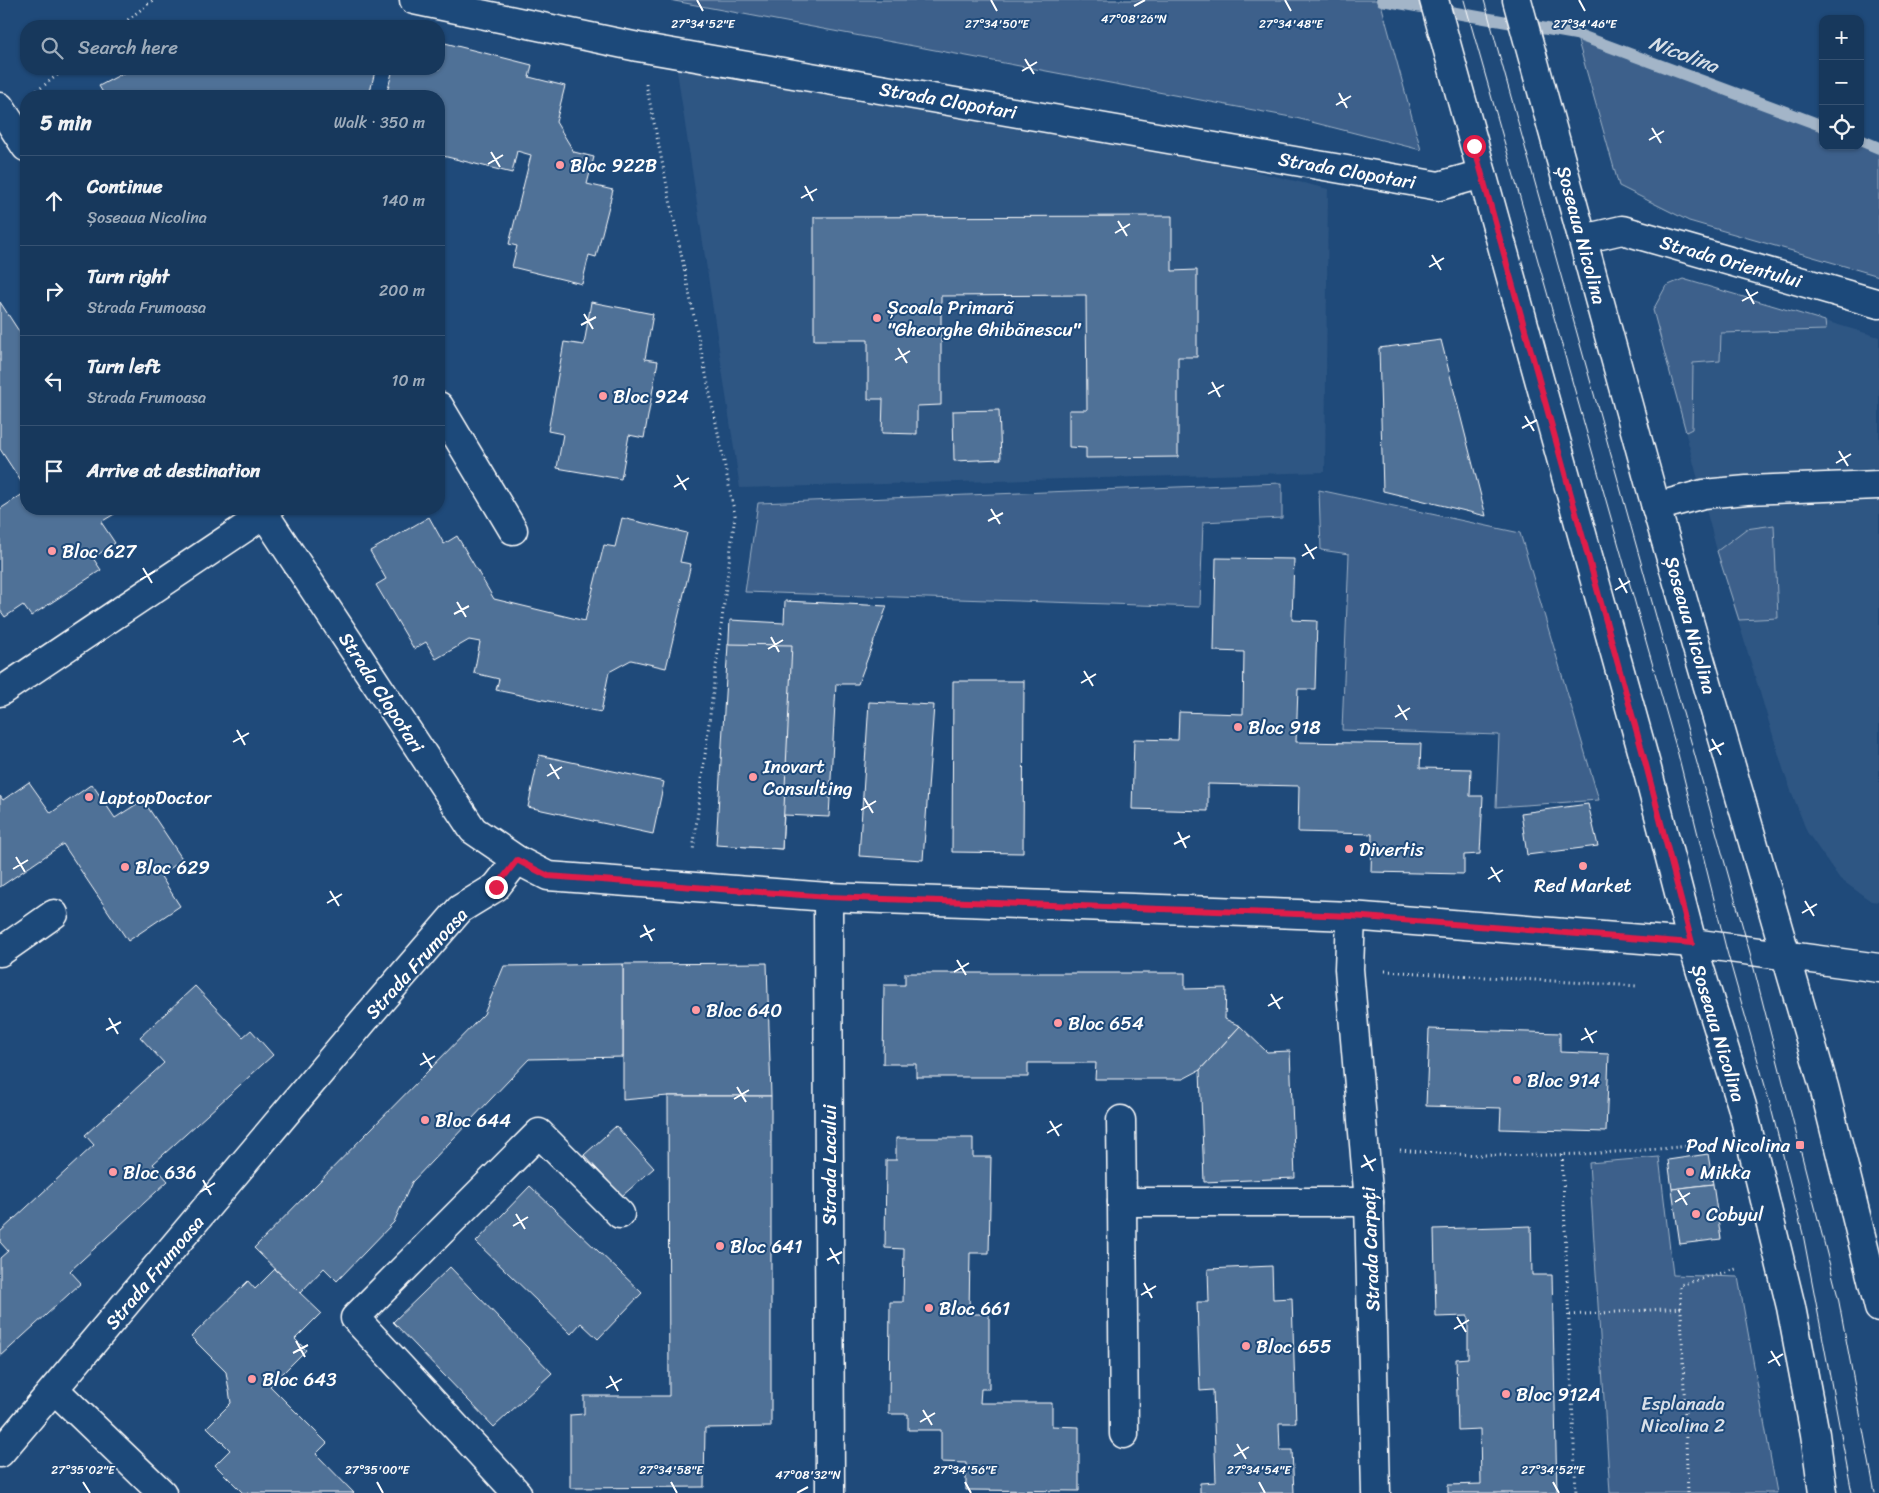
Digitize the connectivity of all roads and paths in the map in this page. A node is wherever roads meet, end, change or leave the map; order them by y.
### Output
1 (154, 0) edge
2 (414, 0) edge
3 (1434, 0) edge
4 (1517, 0) edge
5 (128, 20) edge
6 (638, 46) junction
7 (57, 75) edge
8 (38, 90) edge
9 (0, 107) edge
10 (20, 138) edge
11 (1482, 174) junction
12 (1584, 239) junction
13 (1879, 304) edge
14 (445, 416) edge
15 (1879, 485) edge
16 (1656, 507) junction
17 (257, 515) edge
18 (266, 515) edge
19 (513, 530) dead end
20 (0, 692) edge
21 (517, 860) junction
22 (688, 887) junction
23 (828, 897) junction
24 (54, 914) dead end
25 (1351, 916) junction
26 (1692, 943) junction
27 (0, 952) edge
28 (1787, 956) junction
29 (1879, 968) edge
30 (1349, 969) junction
31 (1636, 986) dead end
32 (1121, 1120) dead end
33 (1708, 1144) dead end
34 (1365, 1146) junction
35 (1562, 1154) junction
36 (1122, 1202) junction
37 (1369, 1202) junction
38 (620, 1214) dead end
39 (1736, 1269) dead end
40 (1680, 1308) junction
41 (1879, 1308) edge
42 (1570, 1315) junction
43 (55, 1390) junction
44 (1124, 1434) dead end
45 (0, 1453) edge
46 (162, 1493) edge
47 (517, 1493) edge
48 (830, 1493) edge
49 (1376, 1493) edge
50 (1576, 1493) edge
51 (1688, 1493) edge
52 (1822, 1493) edge

1 - 5 path
2 - 6 street, Strada Clopotari
3 - 11 street, Șoseaua Nicolina
4 - 12 street, Șoseaua Nicolina
6 - 11 street, Strada Clopotari
6 - 22 path
7 - 8 path
9 - 10 street
11 - 26 street, Șoseaua Nicolina
12 - 13 street, Strada Orientului
12 - 16 street, Șoseaua Nicolina
14 - 19 street
15 - 16 street
16 - 28 street, Șoseaua Nicolina
17 - 20 street
18 - 21 street, Strada Clopotari
21 - 22 street
21 - 43 street, Strada Frumoasa
22 - 23 street
23 - 25 street
23 - 48 street, Strada Lacului
24 - 27 street
25 - 26 street
25 - 30 street, Strada Carpați
26 - 28 street
26 - 52 street, Șoseaua Nicolina
28 - 29 street
28 - 41 street, Șoseaua Nicolina
30 - 31 path
30 - 34 street, Strada Carpați
32 - 36 street
33 - 35 path
34 - 35 path
34 - 37 street, Strada Carpați
35 - 42 path
36 - 37 street
36 - 44 street
37 - 49 street, Strada Carpați
38 - 47 street
39 - 40 path
40 - 42 path
40 - 51 path
42 - 50 path
43 - 45 street, Strada Frumoasa
43 - 46 street

